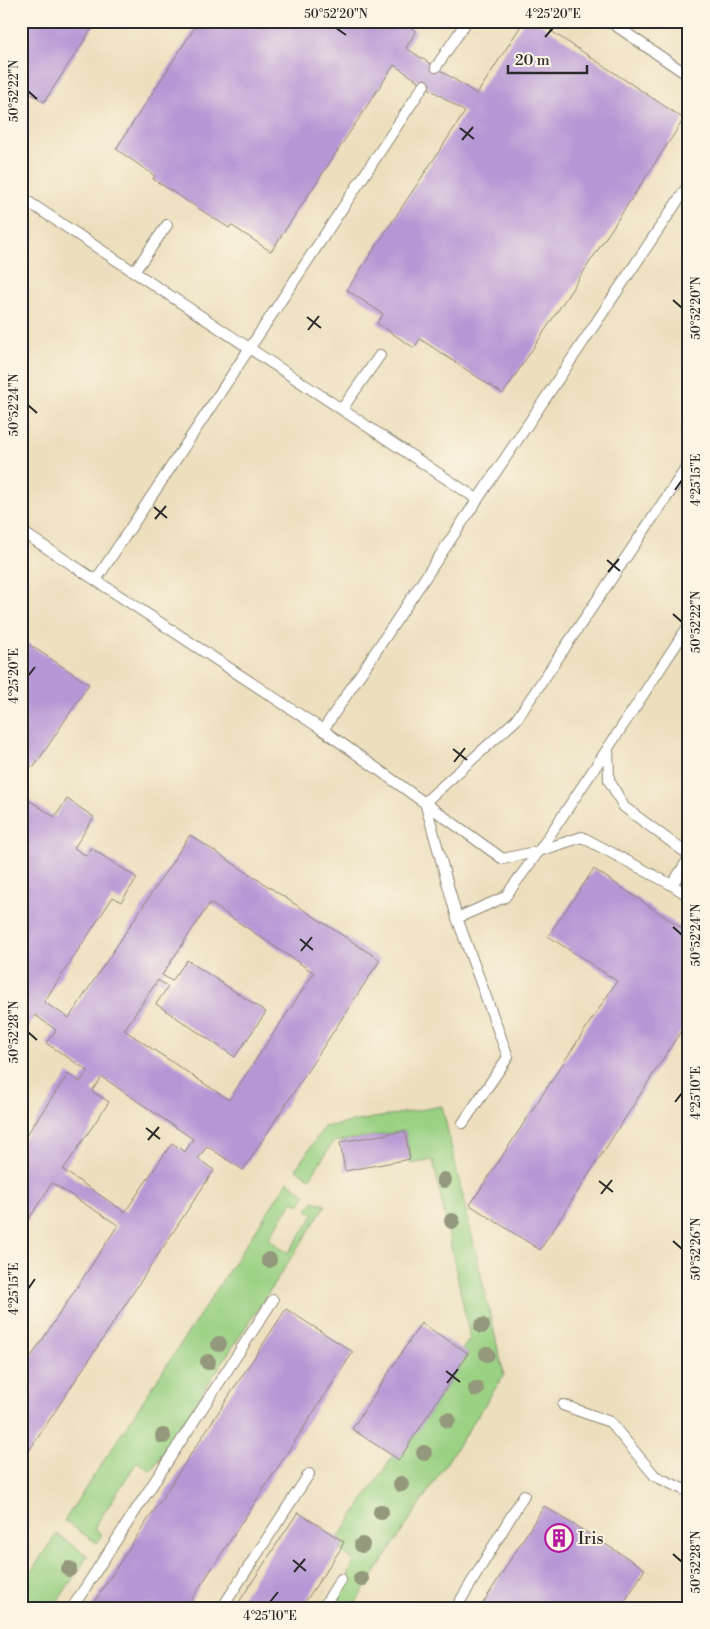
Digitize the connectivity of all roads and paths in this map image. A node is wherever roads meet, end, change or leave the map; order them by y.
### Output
1 (467, 21) edge
2 (609, 21) edge
3 (436, 68) dead end
4 (689, 76) edge
5 (424, 85) dead end
6 (689, 184) edge
7 (22, 199) edge
8 (167, 226) dead end
9 (134, 272) junction
10 (250, 349) junction
11 (380, 355) dead end
12 (342, 410) junction
13 (689, 464) edge
14 (477, 499) junction
15 (21, 531) edge
16 (96, 580) junction
17 (689, 625) edge
18 (322, 730) junction
19 (608, 748) junction
20 (425, 802) junction
21 (540, 851) junction
22 (689, 857) edge
23 (672, 885) junction
24 (689, 896) edge
25 (457, 918) junction
26 (463, 1123) dead end
27 (273, 1300) dead end
28 (563, 1406) dead end
29 (309, 1474) dead end
30 (689, 1492) edge
31 (524, 1495) dead end
32 (342, 1579) dead end
33 (72, 1608) edge
34 (222, 1608) edge
35 (323, 1608) edge
36 (456, 1608) edge

1 - 3 lane
2 - 4 lane
5 - 10 lane
6 - 14 lane
7 - 9 lane
8 - 9 lane
9 - 10 lane
10 - 12 lane
10 - 16 lane
11 - 12 lane
12 - 14 lane
13 - 20 lane
14 - 18 lane
15 - 16 lane
16 - 18 lane
17 - 19 lane
18 - 20 lane
19 - 21 lane
19 - 22 lane
20 - 21 lane
20 - 25 lane
21 - 23 lane
21 - 25 lane
22 - 23 lane
23 - 24 lane
25 - 26 lane
27 - 33 lane
28 - 30 lane
29 - 34 lane
31 - 36 lane
32 - 35 lane

